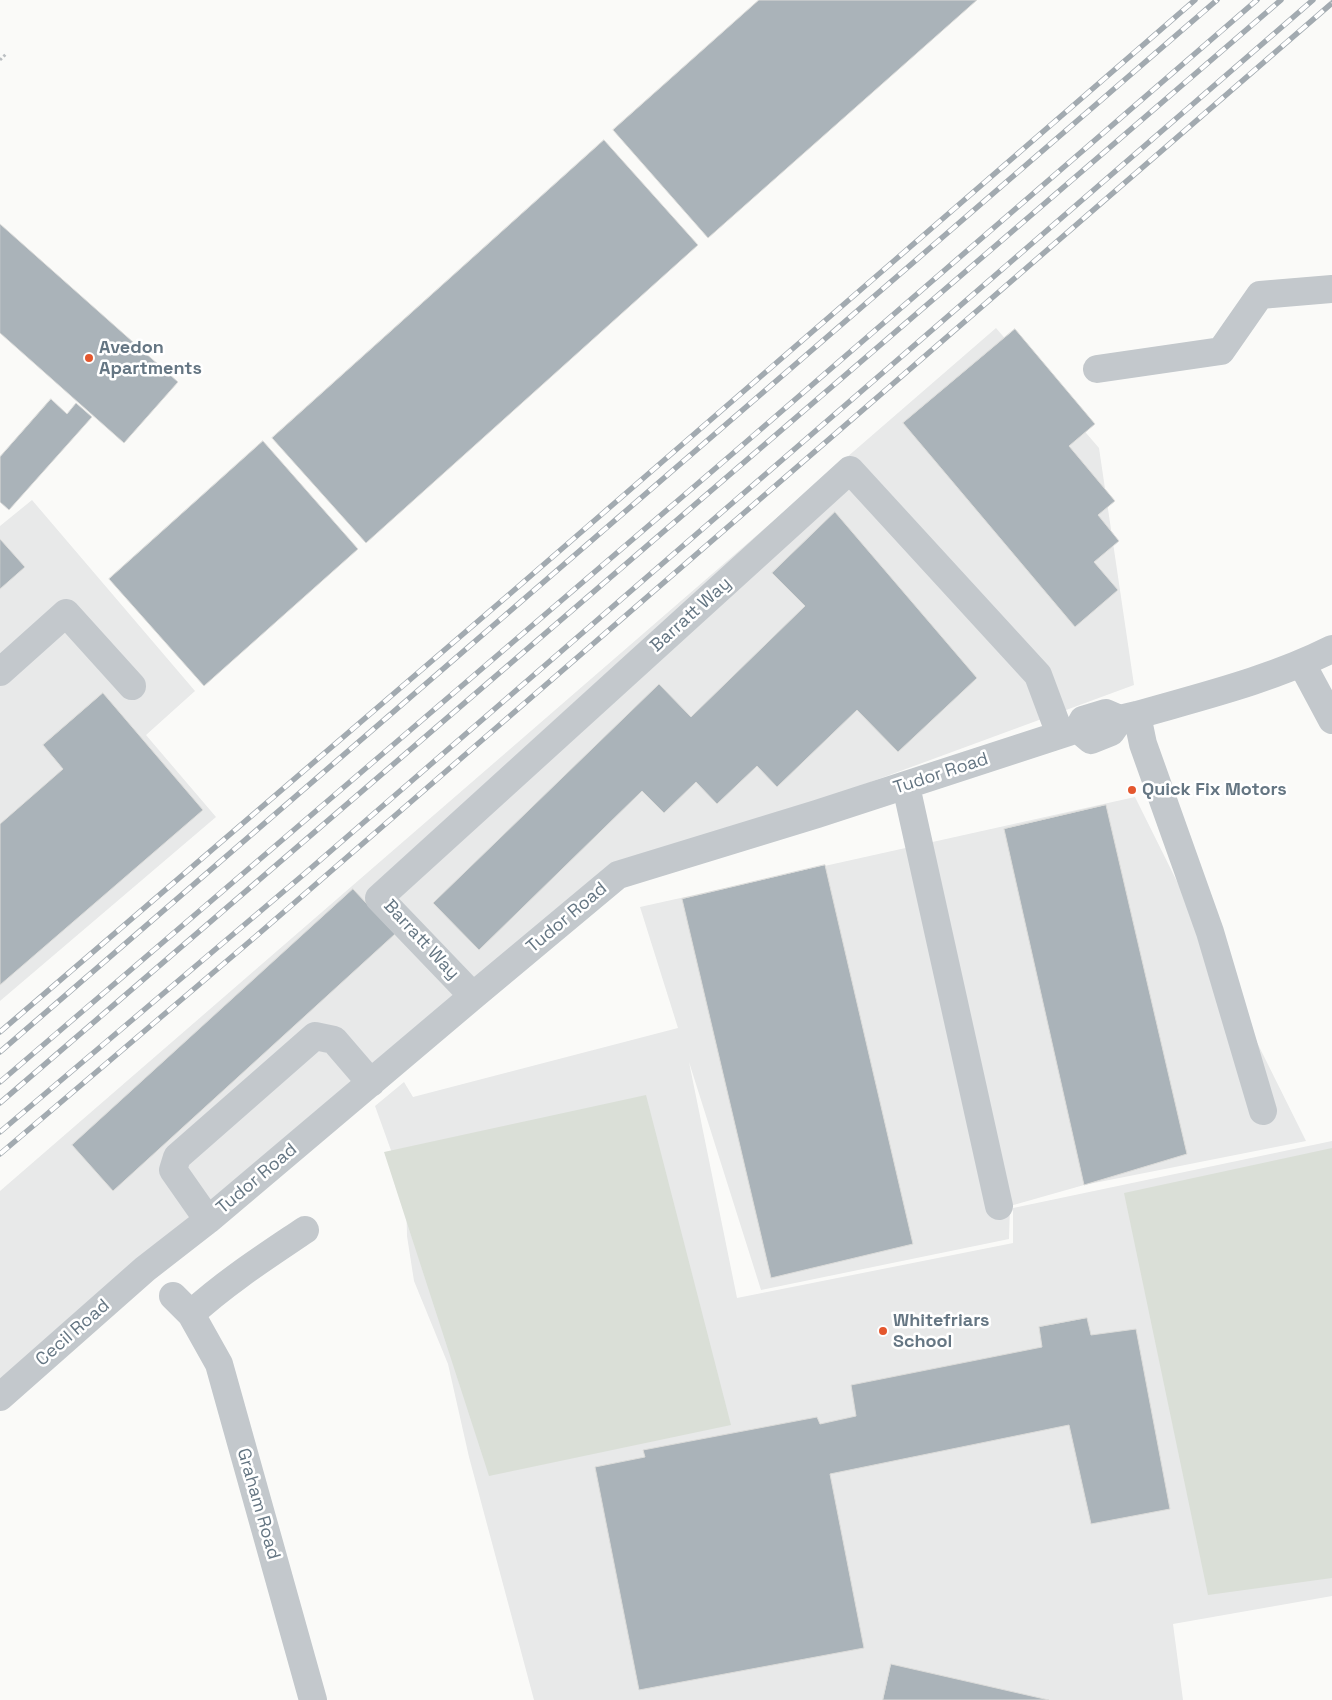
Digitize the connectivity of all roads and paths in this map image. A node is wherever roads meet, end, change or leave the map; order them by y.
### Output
1 (6, 54) dead end
2 (0, 60) edge
3 (1332, 289) edge
4 (1097, 369) dead end
5 (1332, 650) edge
6 (1302, 664) junction
7 (0, 672) edge
8 (132, 686) dead end
9 (1128, 717) junction
10 (1332, 720) edge
11 (1069, 732) junction
12 (906, 786) junction
13 (473, 996) junction
14 (371, 1083) junction
15 (1263, 1112) dead end
16 (1000, 1206) dead end
17 (208, 1220) junction
18 (305, 1230) dead end
19 (145, 1269) joint
20 (0, 1397) edge
21 (313, 1700) edge

1 - 2 path
3 - 4 street
5 - 6 street, Tudor Road
6 - 9 street, Tudor Road
6 - 10 street
7 - 8 street
9 - 11 street, Tudor Road
9 - 15 street
11 - 12 street, Tudor Road
11 - 13 street, Barratt Way
12 - 13 street, Tudor Road
12 - 16 street
13 - 14 street, Tudor Road
14 - 17 street, Tudor Road
14 - 17 street
17 - 19 street, Tudor Road
18 - 21 street, Graham Road
19 - 20 street, Cecil Road

